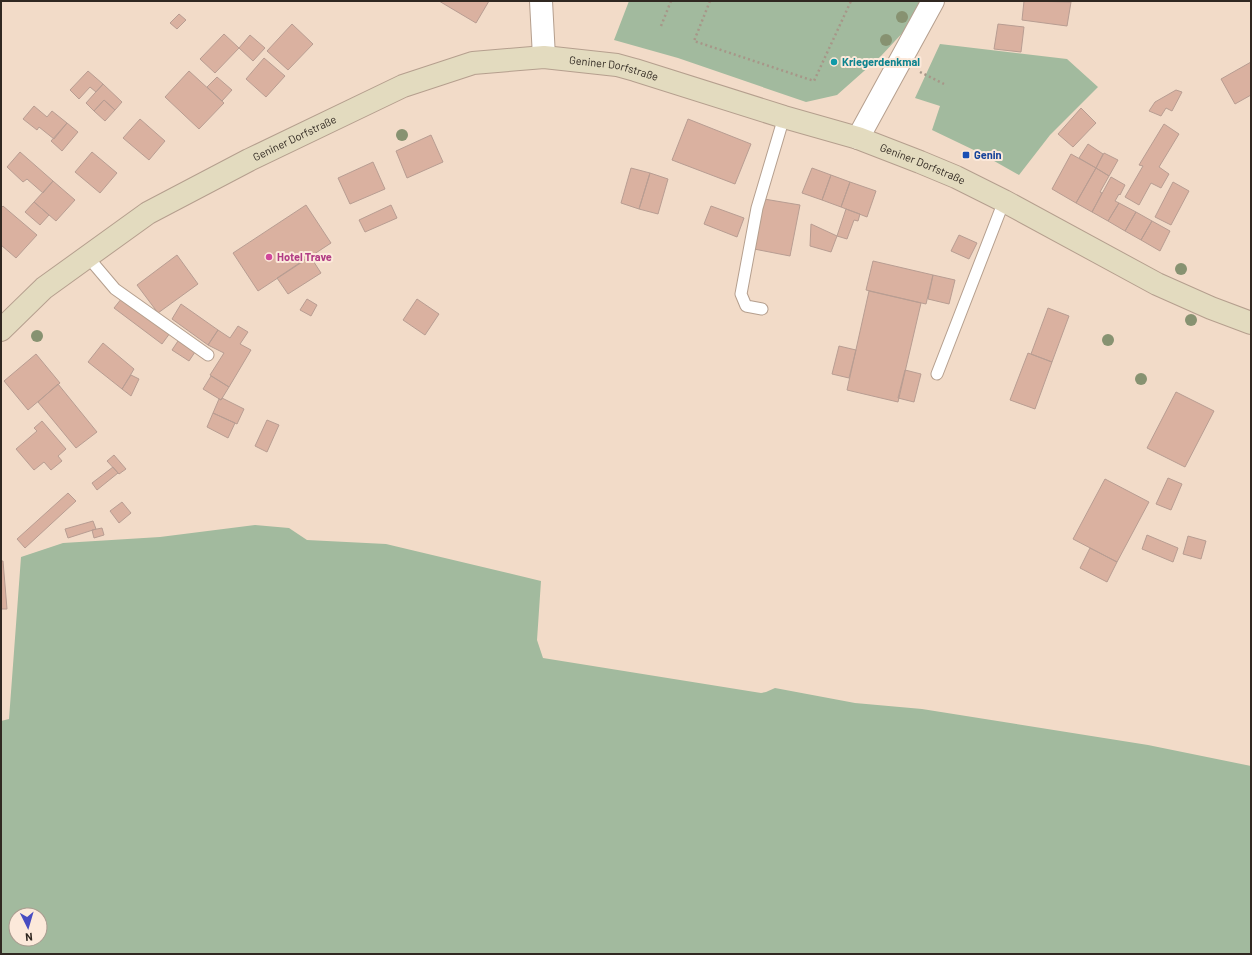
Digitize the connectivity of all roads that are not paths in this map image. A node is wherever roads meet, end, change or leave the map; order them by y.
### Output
1 (541, 1) edge
2 (933, 1) edge
3 (544, 57) junction
4 (784, 117) junction
5 (858, 138) junction
6 (1004, 201) junction
7 (87, 256) junction
8 (762, 309) dead end
9 (1251, 324) edge
10 (1, 330) edge
11 (208, 355) dead end
12 (937, 374) dead end

1 - 3 street
2 - 5 street
3 - 4 main road, Geniner Dorfstraße
3 - 7 main road, Geniner Dorfstraße
4 - 5 main road, Geniner Dorfstraße
4 - 8 lane
5 - 6 main road, Geniner Dorfstraße
6 - 9 main road, Geniner Dorfstraße
6 - 12 lane
7 - 10 main road, Geniner Dorfstraße
7 - 11 lane

